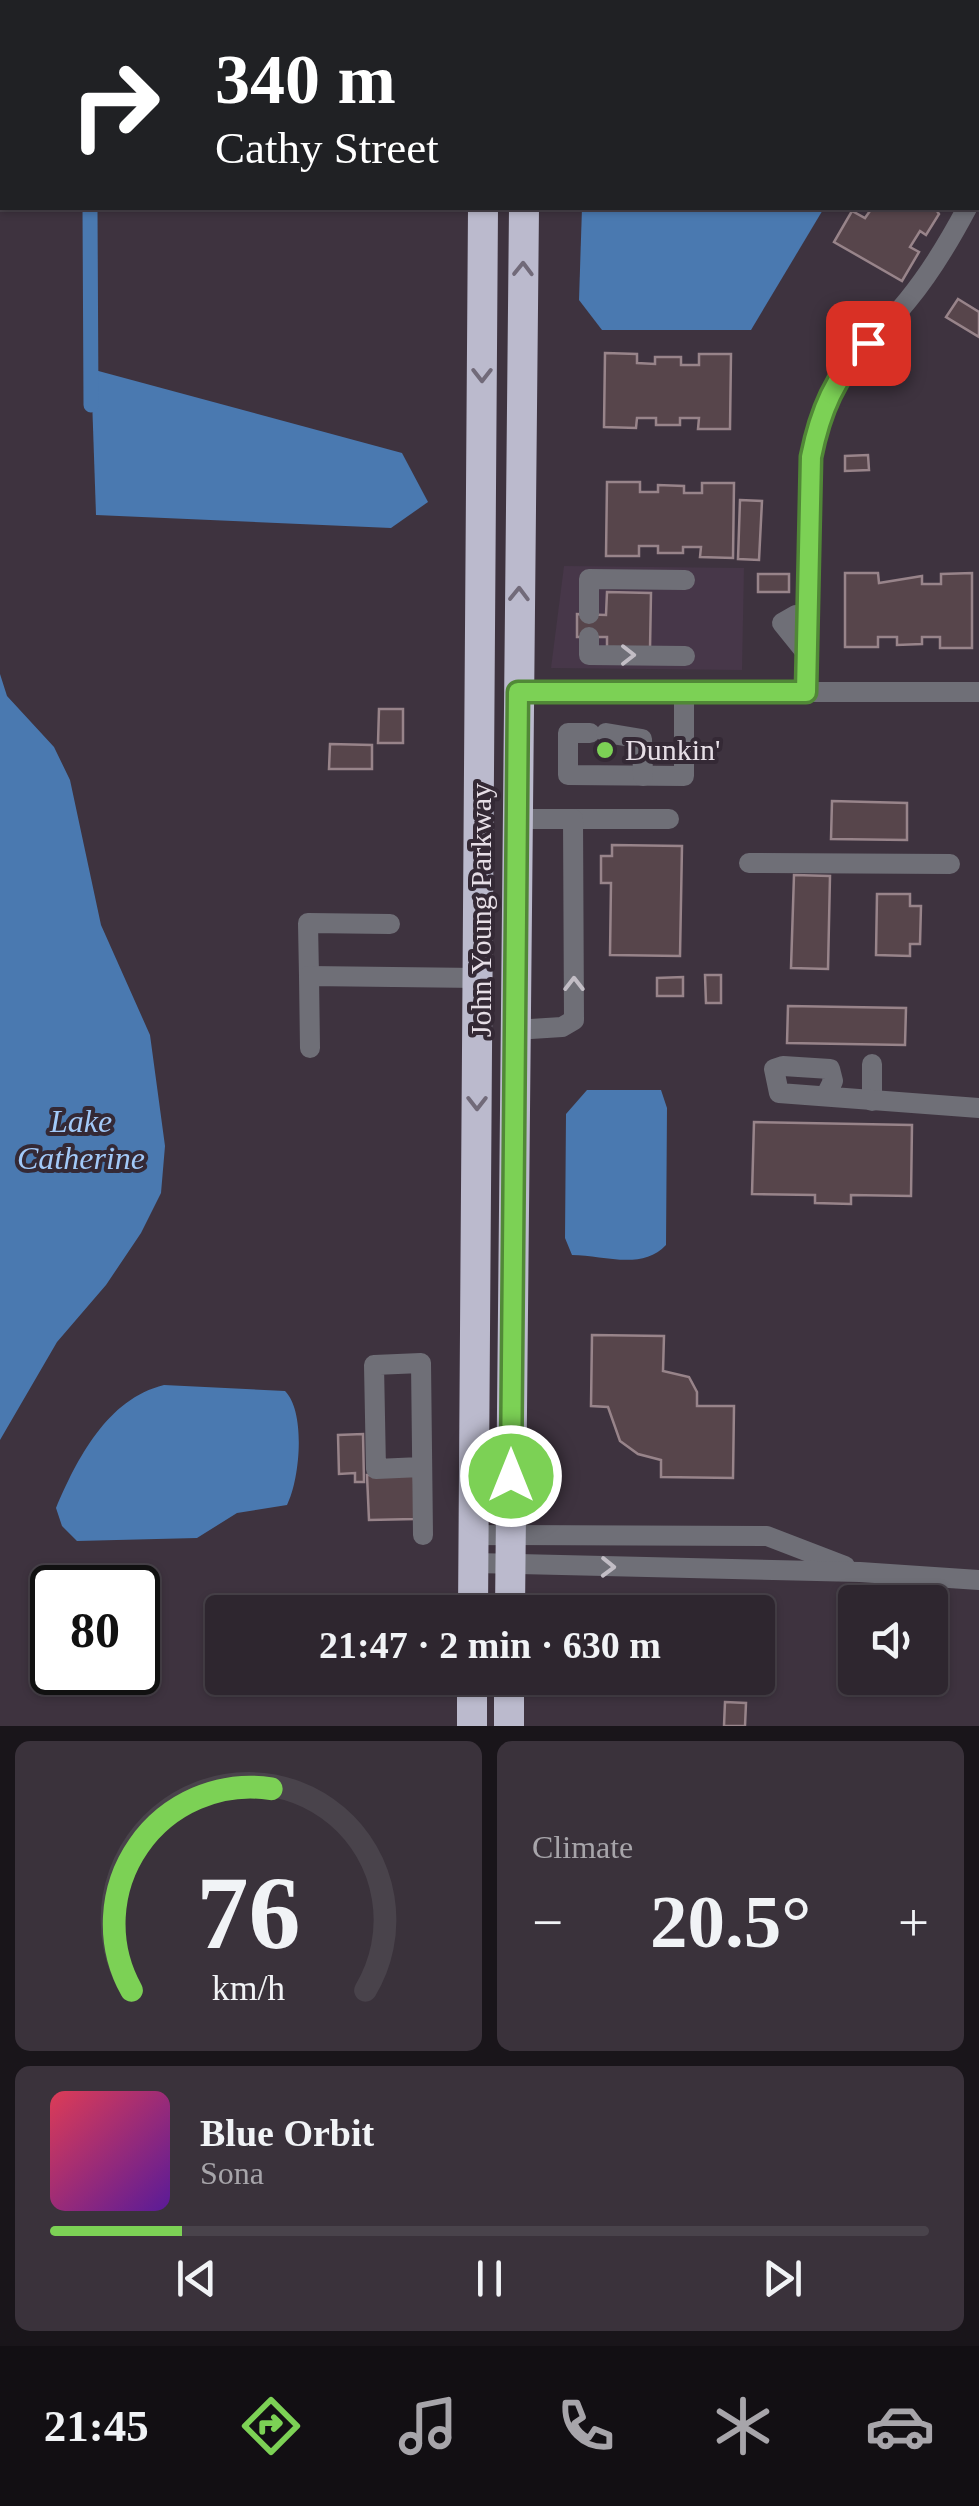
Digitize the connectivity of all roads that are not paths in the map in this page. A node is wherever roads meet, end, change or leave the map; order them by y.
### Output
1 (483, 210) edge
2 (524, 210) edge
3 (967, 210) edge
4 (685, 580) dead end
5 (480, 586) junction
6 (589, 614) dead end
7 (589, 637) dead end
8 (685, 656) dead end
9 (518, 692) junction
10 (684, 692) junction
11 (806, 692) junction
12 (979, 692) edge
13 (643, 776) junction
14 (669, 818) dead end
15 (516, 819) junction
16 (573, 820) junction
17 (749, 863) dead end
18 (950, 864) dead end
19 (390, 924) dead end
20 (309, 976) junction
21 (478, 978) junction
22 (515, 1030) junction
23 (310, 1048) dead end
24 (872, 1064) dead end
25 (826, 1095) dead end
26 (872, 1101) junction
27 (979, 1108) edge
28 (421, 1467) junction
29 (423, 1535) dead end
30 (767, 1536) junction
31 (473, 1549) junction
32 (510, 1550) junction
33 (767, 1570) junction
34 (860, 1572) junction
35 (979, 1580) edge
36 (473, 1595) edge
37 (510, 1595) edge
38 (472, 1695) edge
39 (509, 1695) edge
40 (472, 1726) edge
41 (508, 1726) edge

1 -> 5 highway, John Young Parkway
9 -> 2 highway, John Young Parkway
3 - 11 street
4 - 6 street
5 - 9 highway
5 - 21 highway, John Young Parkway
7 -> 8 street
9 - 10 street
9 - 15 highway, John Young Parkway
10 - 11 street
10 - 13 street
11 - 12 street
13 - 13 street
14 - 16 street
15 - 16 street
15 - 22 highway, John Young Parkway
22 -> 16 street
17 - 18 street
19 - 20 street
20 - 21 street
20 - 23 street
21 -> 31 highway, John Young Parkway
22 - 32 highway, John Young Parkway
24 - 26 street
25 - 26 street
26 - 27 street
28 - 28 street
28 - 29 street
30 - 32 street
30 - 33 street
30 - 34 street
31 - 32 street
31 - 32 street
31 - 36 highway, John Young Parkway
32 -> 33 street
32 - 37 highway, John Young Parkway
33 - 34 street
34 - 35 street
38 - 40 highway
39 - 41 highway

